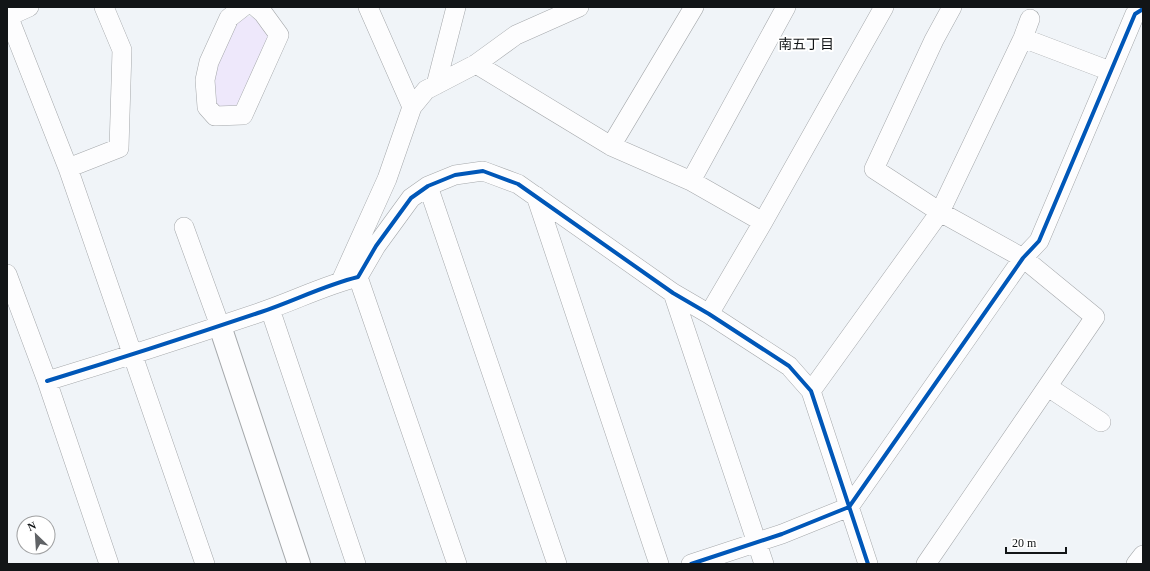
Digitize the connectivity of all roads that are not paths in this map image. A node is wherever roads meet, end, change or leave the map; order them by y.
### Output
1 (29, 7) edge
2 (104, 7) edge
3 (243, 7) edge
4 (256, 7) edge
5 (368, 7) edge
6 (456, 7) edge
7 (578, 7) edge
8 (694, 7) edge
9 (786, 7) edge
10 (884, 7) edge
11 (952, 7) edge
12 (1143, 9) edge
13 (7, 15) edge
14 (1030, 19) dead end
15 (1023, 38) junction
16 (476, 64) junction
17 (1110, 71) junction
18 (436, 85) junction
19 (412, 107) junction
20 (611, 146) junction
21 (68, 168) junction
22 (691, 181) junction
23 (428, 186) junction
24 (536, 196) junction
25 (940, 212) junction
26 (764, 222) junction
27 (184, 226) dead end
28 (1023, 258) junction
29 (7, 274) edge
30 (350, 279) junction
31 (673, 293) junction
32 (270, 309) junction
33 (709, 314) junction
34 (220, 326) junction
35 (133, 355) junction
36 (47, 381) junction
37 (1048, 387) junction
38 (811, 391) junction
39 (1102, 422) dead end
40 (849, 507) junction
41 (757, 542) junction
42 (1143, 555) edge
43 (109, 564) edge
44 (205, 564) edge
45 (300, 564) edge
46 (356, 564) edge
47 (457, 564) edge
48 (557, 564) edge
49 (659, 564) edge
50 (691, 564) edge
51 (764, 564) edge
52 (868, 564) edge
53 (926, 564) edge
54 (1136, 564) edge

1 - 13 street
2 - 21 street
3 - 4 street
5 - 19 street
6 - 18 street
7 - 16 street
8 - 20 street
9 - 22 street
10 - 26 street
11 - 25 street
12 - 17 street
13 - 21 street
14 - 15 street
15 - 17 street
15 - 25 street
16 - 18 street
16 - 20 street
17 - 28 street
18 - 19 street
19 - 30 street
20 - 22 street
21 - 35 street
22 - 26 street
23 - 24 street
23 - 30 street
23 - 48 street
24 - 31 street
24 - 49 street
25 - 28 street
25 - 38 street
26 - 33 street
27 - 34 street
28 - 37 street
28 - 40 street
29 - 36 street
30 - 32 street
30 - 47 street
31 - 33 street
31 - 41 street
32 - 34 street
32 - 46 street
33 - 38 street
34 - 35 street
34 - 45 street
35 - 36 street
35 - 44 street
36 - 43 street
37 - 39 street
37 - 53 street
38 - 40 street
40 - 41 street
40 - 52 street
41 - 50 street
41 - 51 street
42 - 54 street

